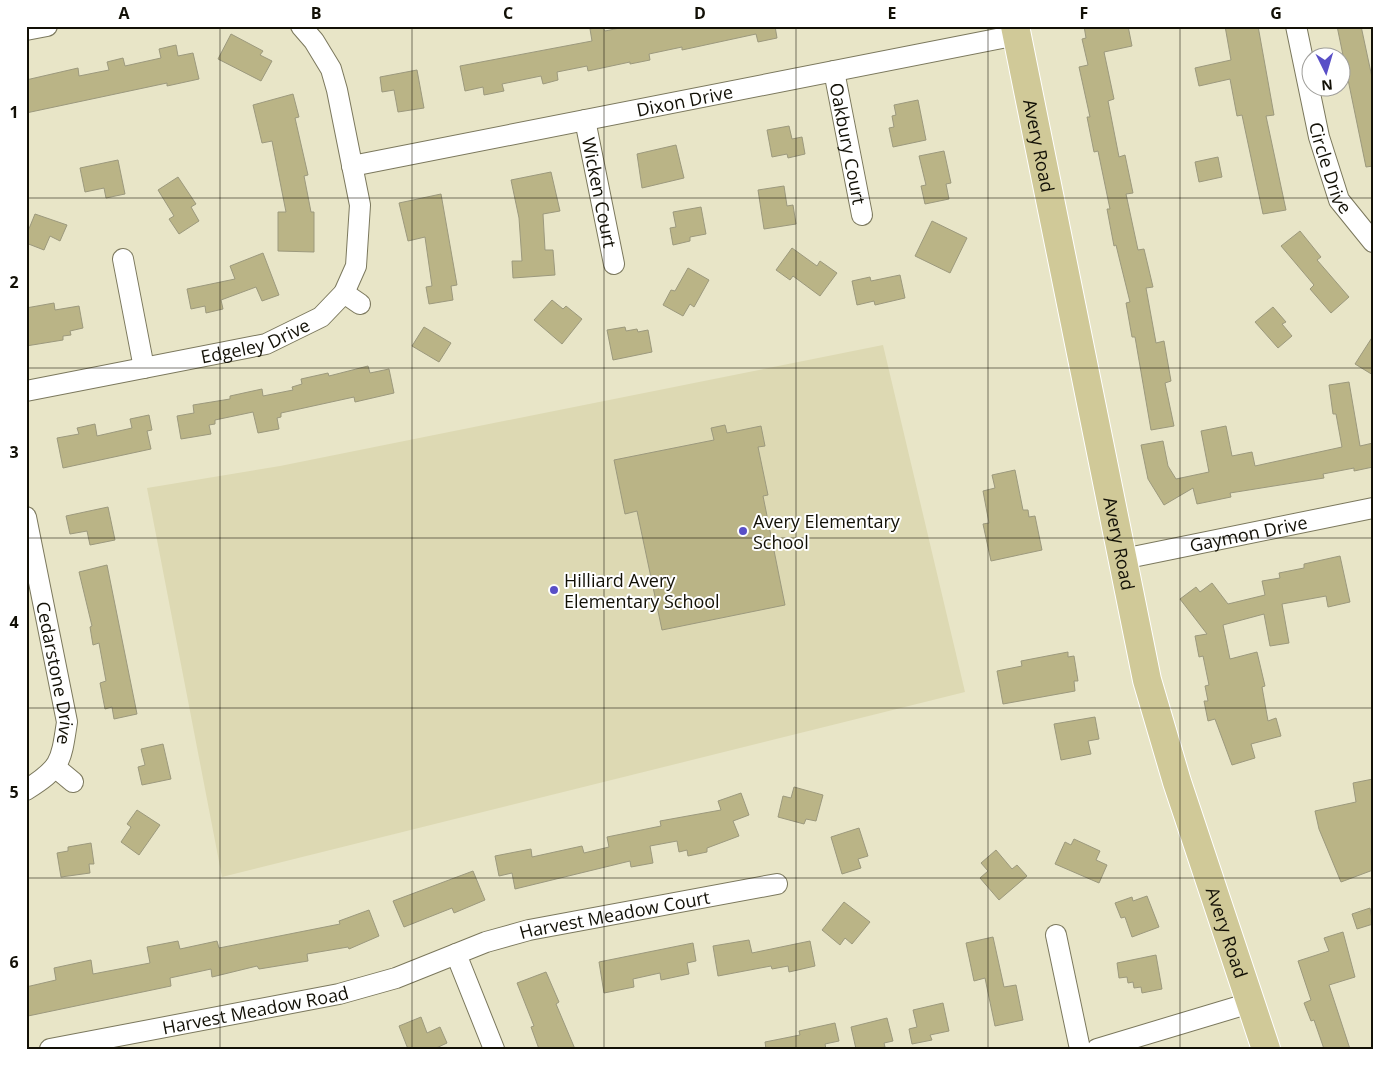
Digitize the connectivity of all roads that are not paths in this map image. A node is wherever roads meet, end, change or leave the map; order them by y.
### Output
1 (47, 26) edge
2 (301, 26) edge
3 (1296, 26) edge
4 (26, 30) edge
5 (1016, 31) edge
6 (834, 71) junction
7 (585, 120) junction
8 (352, 166) junction
9 (862, 215) dead end
10 (1373, 242) edge
11 (123, 259) dead end
12 (614, 264) dead end
13 (144, 368) junction
14 (26, 391) edge
15 (1373, 508) edge
16 (26, 517) edge
17 (1123, 559) junction
18 (55, 767) junction
19 (73, 782) dead end
20 (26, 790) edge
21 (777, 884) dead end
22 (1056, 935) dead end
23 (456, 954) junction
24 (1250, 1003) junction
25 (50, 1049) edge
26 (494, 1049) edge
27 (1080, 1049) edge
28 (1097, 1049) edge
29 (1266, 1049) edge

1 - 4 street
2 - 8 street, Edgeley Drive
3 - 10 street, Circle Drive
5 - 6 street, Dixon Drive
5 - 17 main road, Avery Road
6 - 7 street, Dixon Drive
6 - 9 street, Oakbury Court
7 - 8 street, Dixon Drive
7 - 12 street, Wicken Court
8 - 13 street, Edgeley Drive
11 - 13 street
13 - 14 street, Edgeley Drive
15 - 17 street, Gaymon Drive
16 - 18 street, Cedarstone Drive
17 - 24 main road, Avery Road
18 - 19 street
18 - 20 street
21 - 23 street, Harvest Meadow Court
22 - 27 street
23 - 25 street, Harvest Meadow Road
23 - 26 street
24 - 28 street
24 - 29 main road, Avery Road

